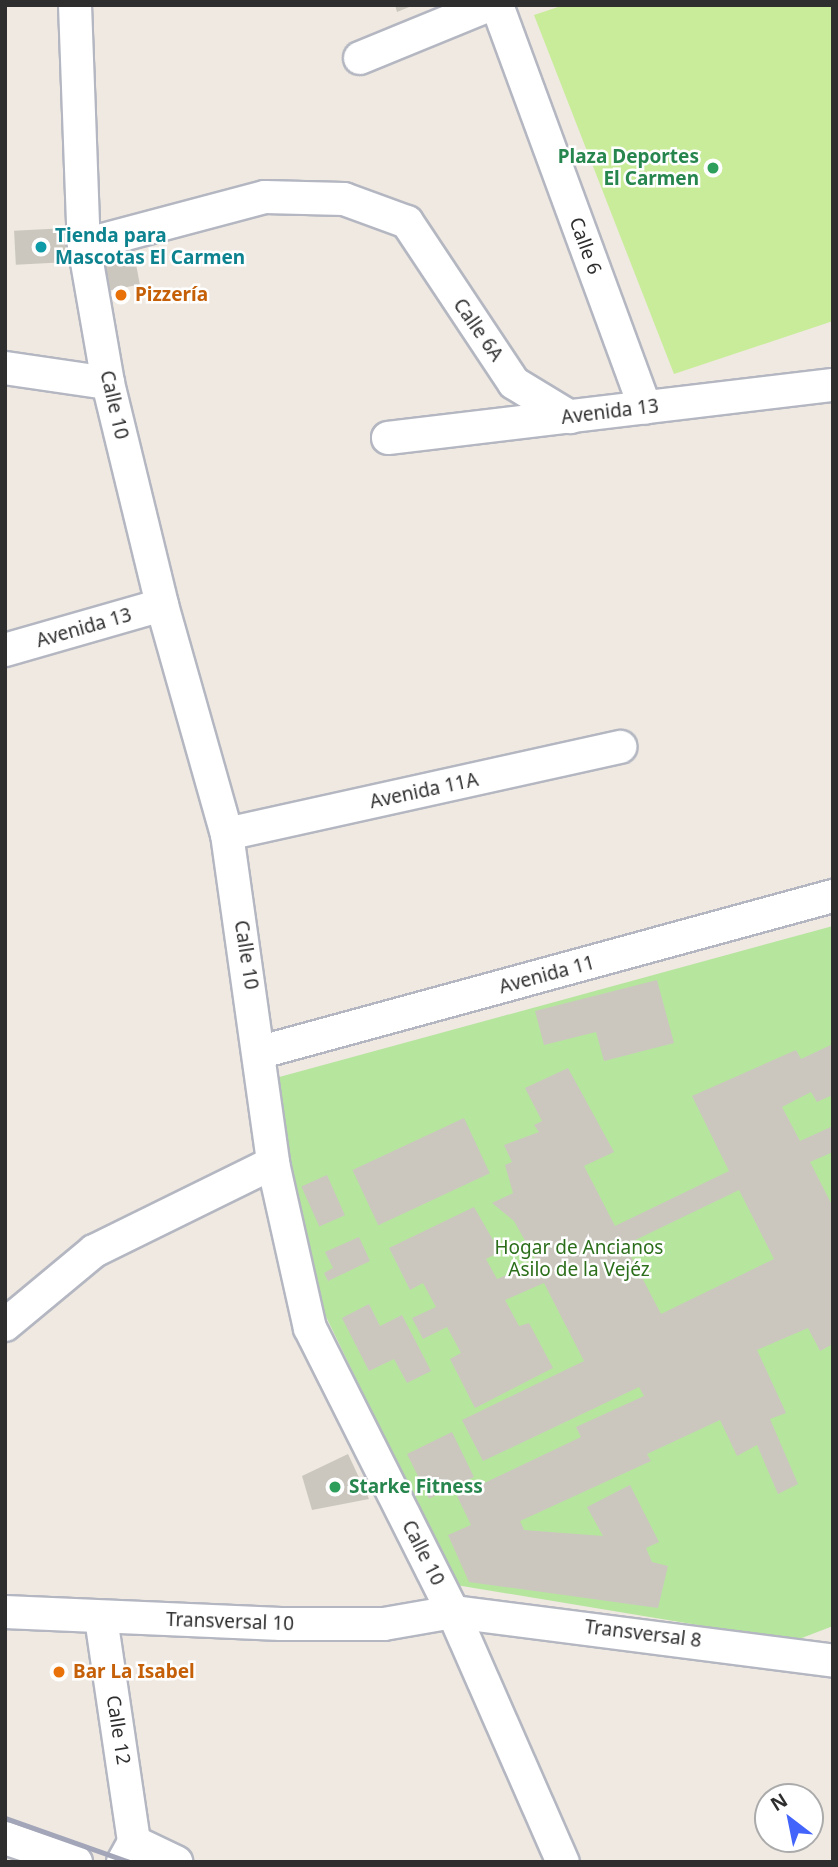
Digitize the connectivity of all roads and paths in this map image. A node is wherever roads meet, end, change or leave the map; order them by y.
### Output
1 (75, 5) edge
2 (489, 5) edge
3 (496, 5) edge
4 (360, 58) dead end
5 (84, 246) junction
6 (5, 368) edge
7 (108, 383) junction
8 (833, 385) edge
9 (645, 408) junction
10 (570, 417) junction
11 (388, 438) dead end
12 (162, 605) junction
13 (5, 650) edge
14 (621, 747) dead end
15 (227, 834) junction
16 (833, 896) edge
17 (261, 1052) junction
18 (273, 1163) junction
19 (5, 1325) edge
20 (5, 1612) edge
21 (453, 1612) junction
22 (101, 1618) junction
23 (825, 1654) edge
24 (5, 1838) edge
25 (129, 1852) edge
26 (76, 1862) edge
27 (176, 1862) edge
28 (563, 1862) edge

1 - 5 street, Calle 10
2 - 4 street
3 - 9 street, Calle 6
5 - 7 street, Calle 10
5 - 10 street, Calle 6A
6 - 7 street
7 - 12 street, Calle 10
8 - 9 street, Avenida 13
9 - 10 street, Avenida 13
10 - 11 street, Avenida 13
12 - 13 street, Avenida 13
12 - 15 street, Calle 10
14 - 15 street, Avenida 11A
15 - 17 street, Calle 10
16 - 17 street, Avenida 11
17 - 18 street, Calle 10
18 - 19 street
18 - 21 street, Calle 10
20 - 22 street, Transversal 10
21 - 22 street, Transversal 10
21 - 23 street, Transversal 8
21 - 28 street, Calle 10
22 - 25 street, Calle 12
24 - 26 street
25 - 27 street

